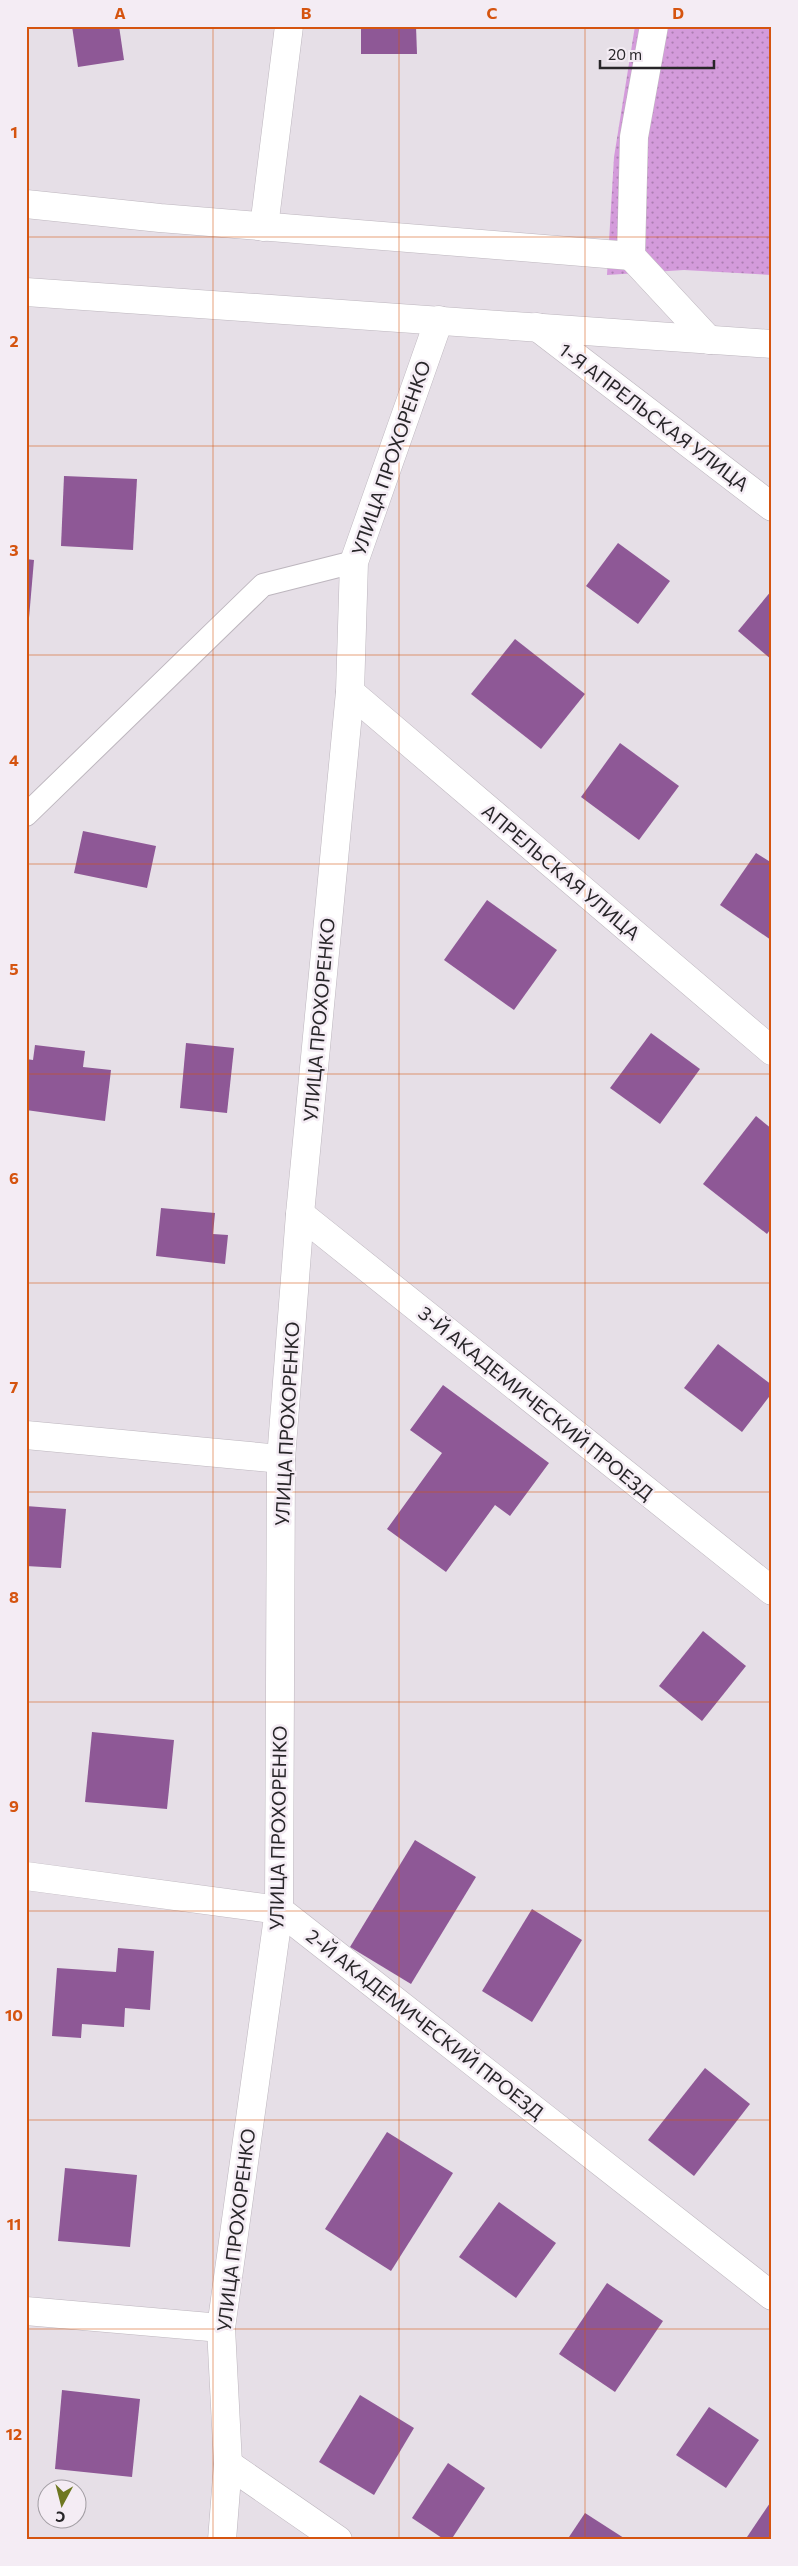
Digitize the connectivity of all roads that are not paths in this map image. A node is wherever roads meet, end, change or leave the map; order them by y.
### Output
1 (289, 26) edge
2 (654, 26) edge
3 (26, 204) edge
4 (264, 227) junction
5 (631, 256) junction
6 (26, 292) edge
7 (439, 320) junction
8 (537, 327) junction
9 (709, 340) junction
10 (772, 344) edge
11 (772, 507) edge
12 (354, 562) junction
13 (350, 692) junction
14 (26, 815) edge
15 (772, 1051) edge
16 (300, 1214) junction
17 (26, 1436) edge
18 (281, 1458) junction
19 (772, 1591) edge
20 (26, 1876) edge
21 (279, 1910) junction
22 (772, 2296) edge
23 (26, 2311) edge
24 (221, 2328) junction
25 (228, 2464) junction
26 (222, 2540) edge
27 (338, 2540) edge

1 - 4 street
2 - 5 street
3 - 4 street
4 - 5 street
5 - 9 street
6 - 7 street
7 - 8 street
7 - 12 street, УЛИЦА ПРОХОРЕНКО
8 - 9 street
8 - 11 street, 1-Я АПРЕЛЬСКАЯ УЛИЦА
9 - 10 street
12 - 13 street, УЛИЦА ПРОХОРЕНКО
12 - 14 lane
13 - 15 street, АПРЕЛЬСКАЯ УЛИЦА
13 - 16 street, УЛИЦА ПРОХОРЕНКО
16 - 18 street, УЛИЦА ПРОХОРЕНКО
16 - 19 street, 3-Й АКАДЕМИЧЕСКИЙ ПРОЕЗД
17 - 18 street
18 - 21 street, УЛИЦА ПРОХОРЕНКО
20 - 21 street
21 - 22 street, 2-Й АКАДЕМИЧЕСКИЙ ПРОЕЗД
21 - 24 street, УЛИЦА ПРОХОРЕНКО
23 - 24 street
24 - 25 street, УЛИЦА ПРОХОРЕНКО
25 - 26 street, УЛИЦА ПРОХОРЕНКО
25 - 27 street

